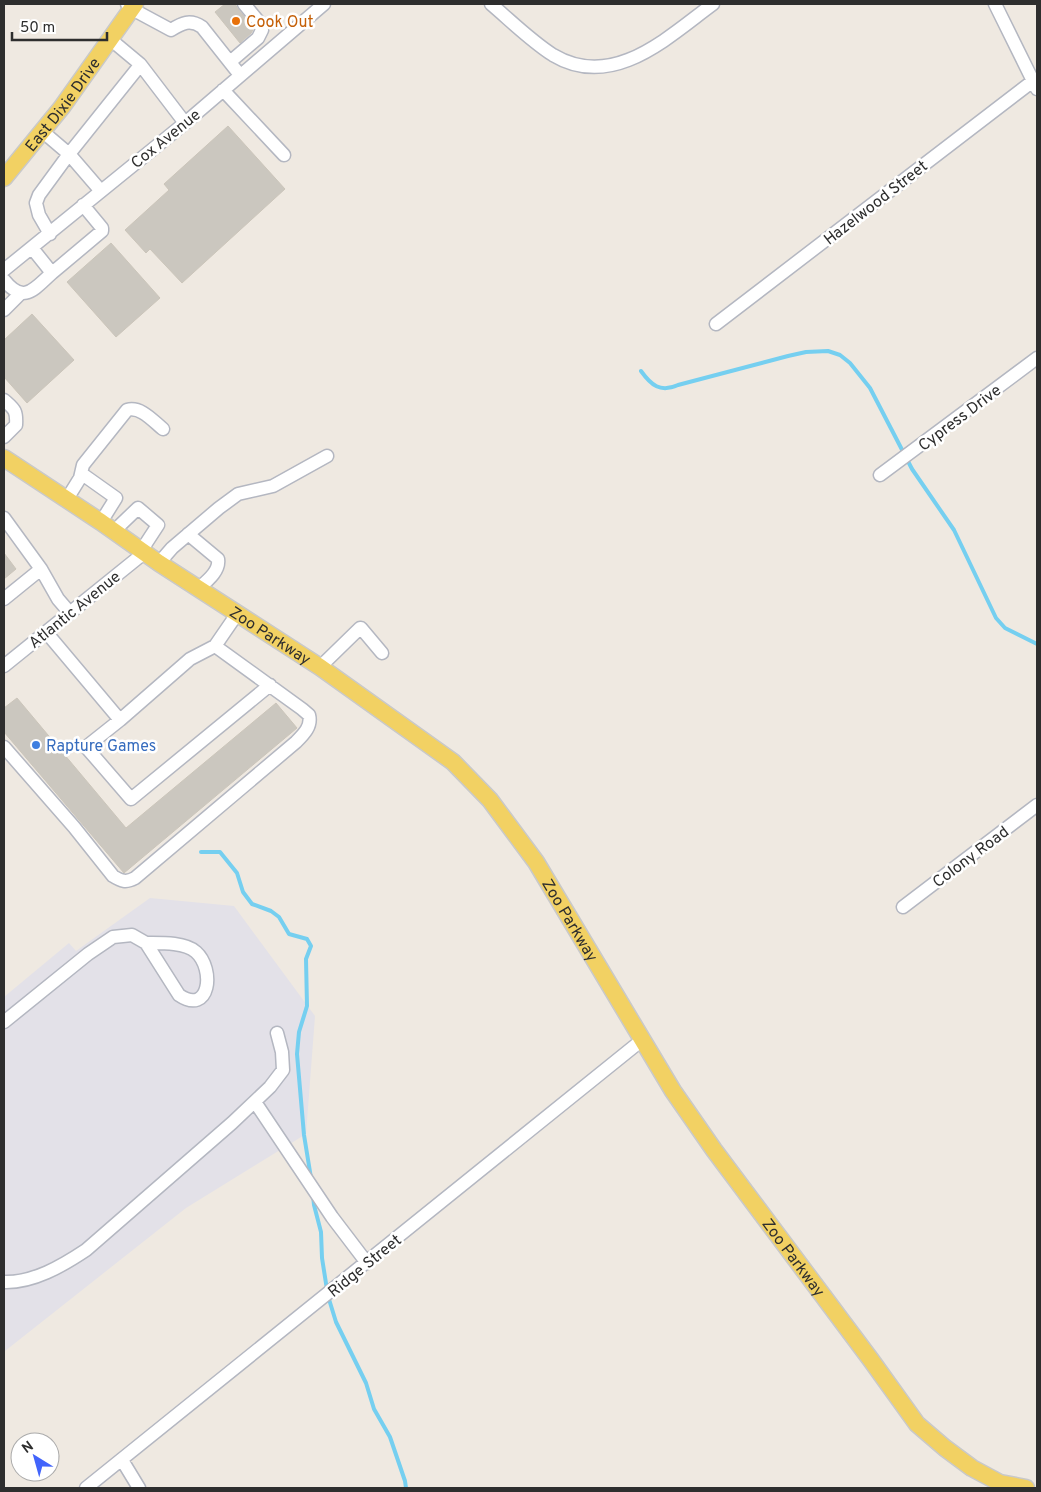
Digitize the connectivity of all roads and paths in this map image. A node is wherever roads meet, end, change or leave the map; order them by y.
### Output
1 (244, 4) edge
2 (324, 4) edge
3 (491, 4) edge
4 (713, 4) edge
5 (995, 4) edge
6 (131, 5) edge
7 (110, 39) junction
8 (230, 62) junction
9 (140, 64) junction
10 (240, 75) junction
11 (1035, 85) edge
12 (223, 90) junction
13 (185, 123) junction
14 (42, 131) junction
15 (69, 154) junction
16 (284, 155) dead end
17 (4, 178) edge
18 (100, 190) junction
19 (83, 205) junction
20 (50, 234) junction
21 (32, 248) junction
22 (4, 270) edge
23 (52, 273) junction
24 (4, 280) edge
25 (21, 293) junction
26 (4, 310) edge
27 (716, 324) dead end
28 (1037, 358) edge
29 (4, 400) edge
30 (163, 429) dead end
31 (4, 436) edge
32 (327, 456) dead end
33 (4, 458) edge
34 (880, 476) dead end
35 (80, 478) junction
36 (66, 499) junction
37 (4, 518) edge
38 (107, 526) junction
39 (188, 534) junction
40 (143, 552) junction
41 (159, 563) junction
42 (40, 570) junction
43 (199, 588) junction
44 (4, 599) edge
45 (70, 613) junction
46 (237, 614) junction
47 (46, 632) junction
48 (215, 646) junction
49 (382, 653) dead end
50 (4, 666) edge
51 (320, 667) junction
52 (270, 685) junction
53 (120, 720) junction
54 (4, 747) edge
55 (1037, 804) edge
56 (903, 907) dead end
57 (146, 943) junction
58 (4, 1022) edge
59 (277, 1032) dead end
60 (642, 1040) junction
61 (255, 1102) junction
62 (367, 1263) junction
63 (4, 1282) edge
64 (122, 1460) junction
65 (86, 1488) edge
66 (138, 1488) edge
67 (1026, 1488) edge

1 - 8 street
2 - 10 street, Cox Avenue
3 - 4 street
5 - 11 street
6 - 7 main road, East Dixie Drive
6 - 8 street
7 - 9 street
7 - 14 main road, East Dixie Drive
8 - 10 street
9 - 13 street
9 - 15 street
10 - 12 street, Cox Avenue
11 - 27 street, Hazelwood Street
12 - 13 street, Cox Avenue
12 - 16 street
13 - 18 street, Cox Avenue
14 - 15 street
14 - 17 main road, East Dixie Drive
15 - 18 street
15 - 20 street
18 - 19 street, Cox Avenue
19 - 20 street, Cox Avenue
19 - 23 street
20 - 21 street, Cox Avenue
21 - 22 street, Cox Avenue
21 - 23 street
23 - 25 street
24 - 25 street
25 - 26 street
28 - 34 street, Cypress Drive
29 - 31 street
30 - 35 street
32 - 39 street
33 - 36 main road, Zoo Parkway
35 - 36 street
35 - 38 street
36 - 38 main road, Zoo Parkway
37 - 42 street
38 - 40 main road, Zoo Parkway
38 - 40 street, Atlantic Avenue
39 - 41 street
39 - 43 street
40 - 41 main road, Zoo Parkway
40 - 45 street, Atlantic Avenue
41 - 43 main road, Zoo Parkway
42 - 44 street
42 - 45 street
43 - 46 main road, Zoo Parkway
45 - 47 street, Atlantic Avenue
46 - 48 street
46 - 51 main road, Zoo Parkway
47 - 50 street, Atlantic Avenue
47 - 53 street
48 - 52 street
48 - 53 street
49 - 51 street
51 - 60 main road, Zoo Parkway
52 - 53 street
52 - 54 street
55 - 56 street, Colony Road
57 - 57 street
57 - 58 street
59 - 61 street
60 - 62 street, Ridge Street
60 - 67 main road, Zoo Parkway
61 - 62 street
61 - 63 street
62 - 64 street, Ridge Street
64 - 65 street, Ridge Street
64 - 66 street

